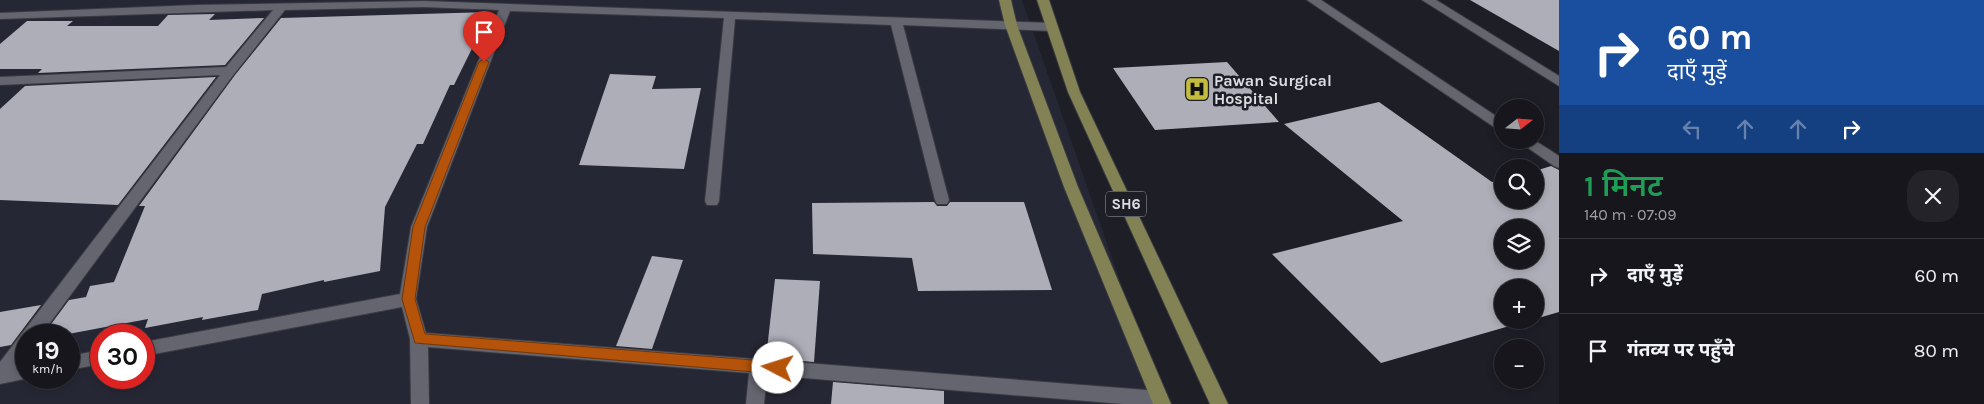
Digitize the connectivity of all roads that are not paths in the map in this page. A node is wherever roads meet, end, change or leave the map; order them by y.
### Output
1 (1005, 0) edge
2 (1043, 0) edge
3 (1313, 0) edge
4 (1428, 0) edge
5 (307, 3) edge
6 (458, 3) edge
7 (210, 4) edge
8 (282, 6) junction
9 (506, 7) junction
10 (730, 15) junction
11 (0, 16) edge
12 (896, 21) junction
13 (1012, 25) junction
14 (1052, 27) junction
15 (230, 71) junction
16 (0, 81) edge
17 (1559, 82) edge
18 (1494, 121) edge
19 (1538, 149) edge
20 (1559, 163) edge
21 (942, 200) dead end
22 (712, 201) dead end
23 (408, 299) junction
24 (39, 324) edge
25 (419, 339) junction
26 (155, 347) edge
27 (15, 356) edge
28 (759, 366) junction
29 (15, 373) edge
30 (0, 376) edge
31 (1160, 401) edge
32 (420, 404) edge
33 (755, 404) edge
34 (1219, 404) edge

1 - 13 main road, SH6
2 - 14 main road, SH6
3 - 18 street
4 - 17 street
5 - 6 street
5 - 8 street
6 - 9 street
7 - 8 street
7 - 11 street
8 - 15 street
9 - 10 street
9 - 23 street
10 - 12 street
10 - 22 street
12 - 13 street
12 - 21 street
13 - 14 street
13 - 31 main road, SH6
14 - 34 main road, SH6
15 - 16 street
15 - 24 street
19 - 20 street
23 - 25 street
23 - 26 street
25 - 28 street
25 - 32 street
27 - 30 street
28 - 31 street
28 - 33 street
29 - 30 street

